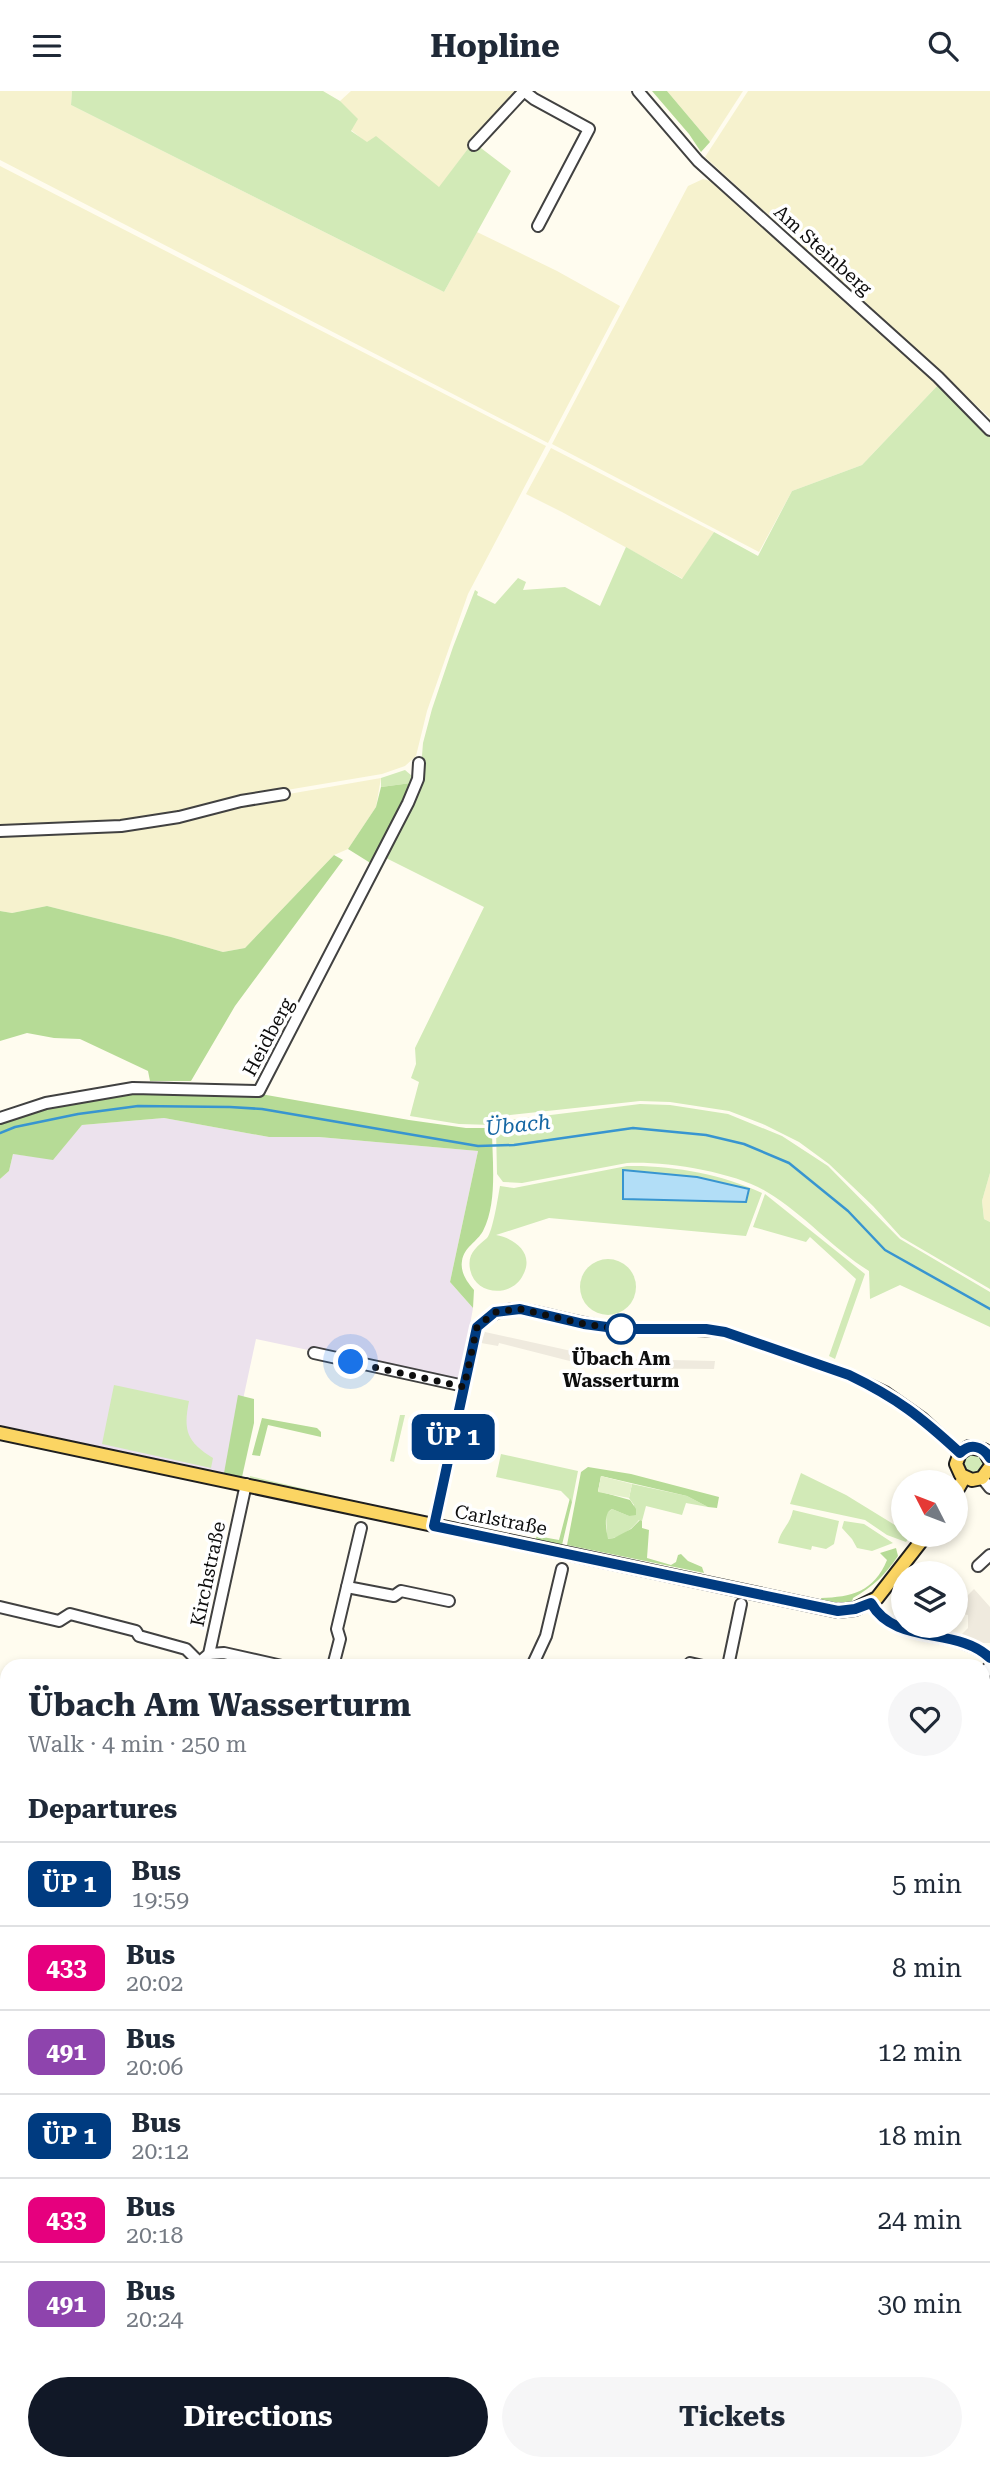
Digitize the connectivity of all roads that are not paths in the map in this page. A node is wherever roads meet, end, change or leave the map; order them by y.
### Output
1 (524, 91) edge
2 (638, 91) edge
3 (474, 145) dead end
4 (538, 226) dead end
5 (990, 430) edge
6 (419, 763) dead end
7 (284, 793) dead end
8 (0, 831) edge
9 (0, 1118) edge
10 (314, 1353) dead end
11 (464, 1387) junction
12 (0, 1433) edge
13 (960, 1453) junction
14 (990, 1459) edge
15 (990, 1467) edge
16 (958, 1470) edge
17 (968, 1479) edge
18 (986, 1483) edge
19 (246, 1484) junction
20 (434, 1526) junction
21 (360, 1528) dead end
22 (917, 1547) edge
23 (990, 1555) edge
24 (978, 1566) dead end
25 (562, 1569) dead end
26 (347, 1587) junction
27 (449, 1601) dead end
28 (871, 1603) junction
29 (741, 1604) dead end
30 (0, 1607) edge
31 (209, 1654) junction
32 (989, 1657) edge
33 (193, 1659) edge
34 (203, 1659) edge
35 (251, 1659) edge
36 (335, 1659) edge
37 (535, 1659) edge
38 (729, 1659) edge

1 - 3 street
1 - 4 street
2 - 5 street, Am Steinberg
6 - 9 street, Heidberg
7 - 8 street
10 - 11 street
11 - 13 street
11 - 20 street
12 - 19 main road, Carlstraße
13 - 14 main road
13 - 16 main road
15 - 18 main road
17 - 18 main road
19 - 20 main road, Carlstraße
19 - 31 street, Kirchstraße
20 - 28 main road, Carlstraße
21 - 26 street
22 - 28 main road
23 - 24 street
25 - 37 street
26 - 27 street
26 - 36 street
28 - 32 street
29 - 38 street
30 - 33 street
31 - 34 street, Kirchstraße
31 - 35 street

